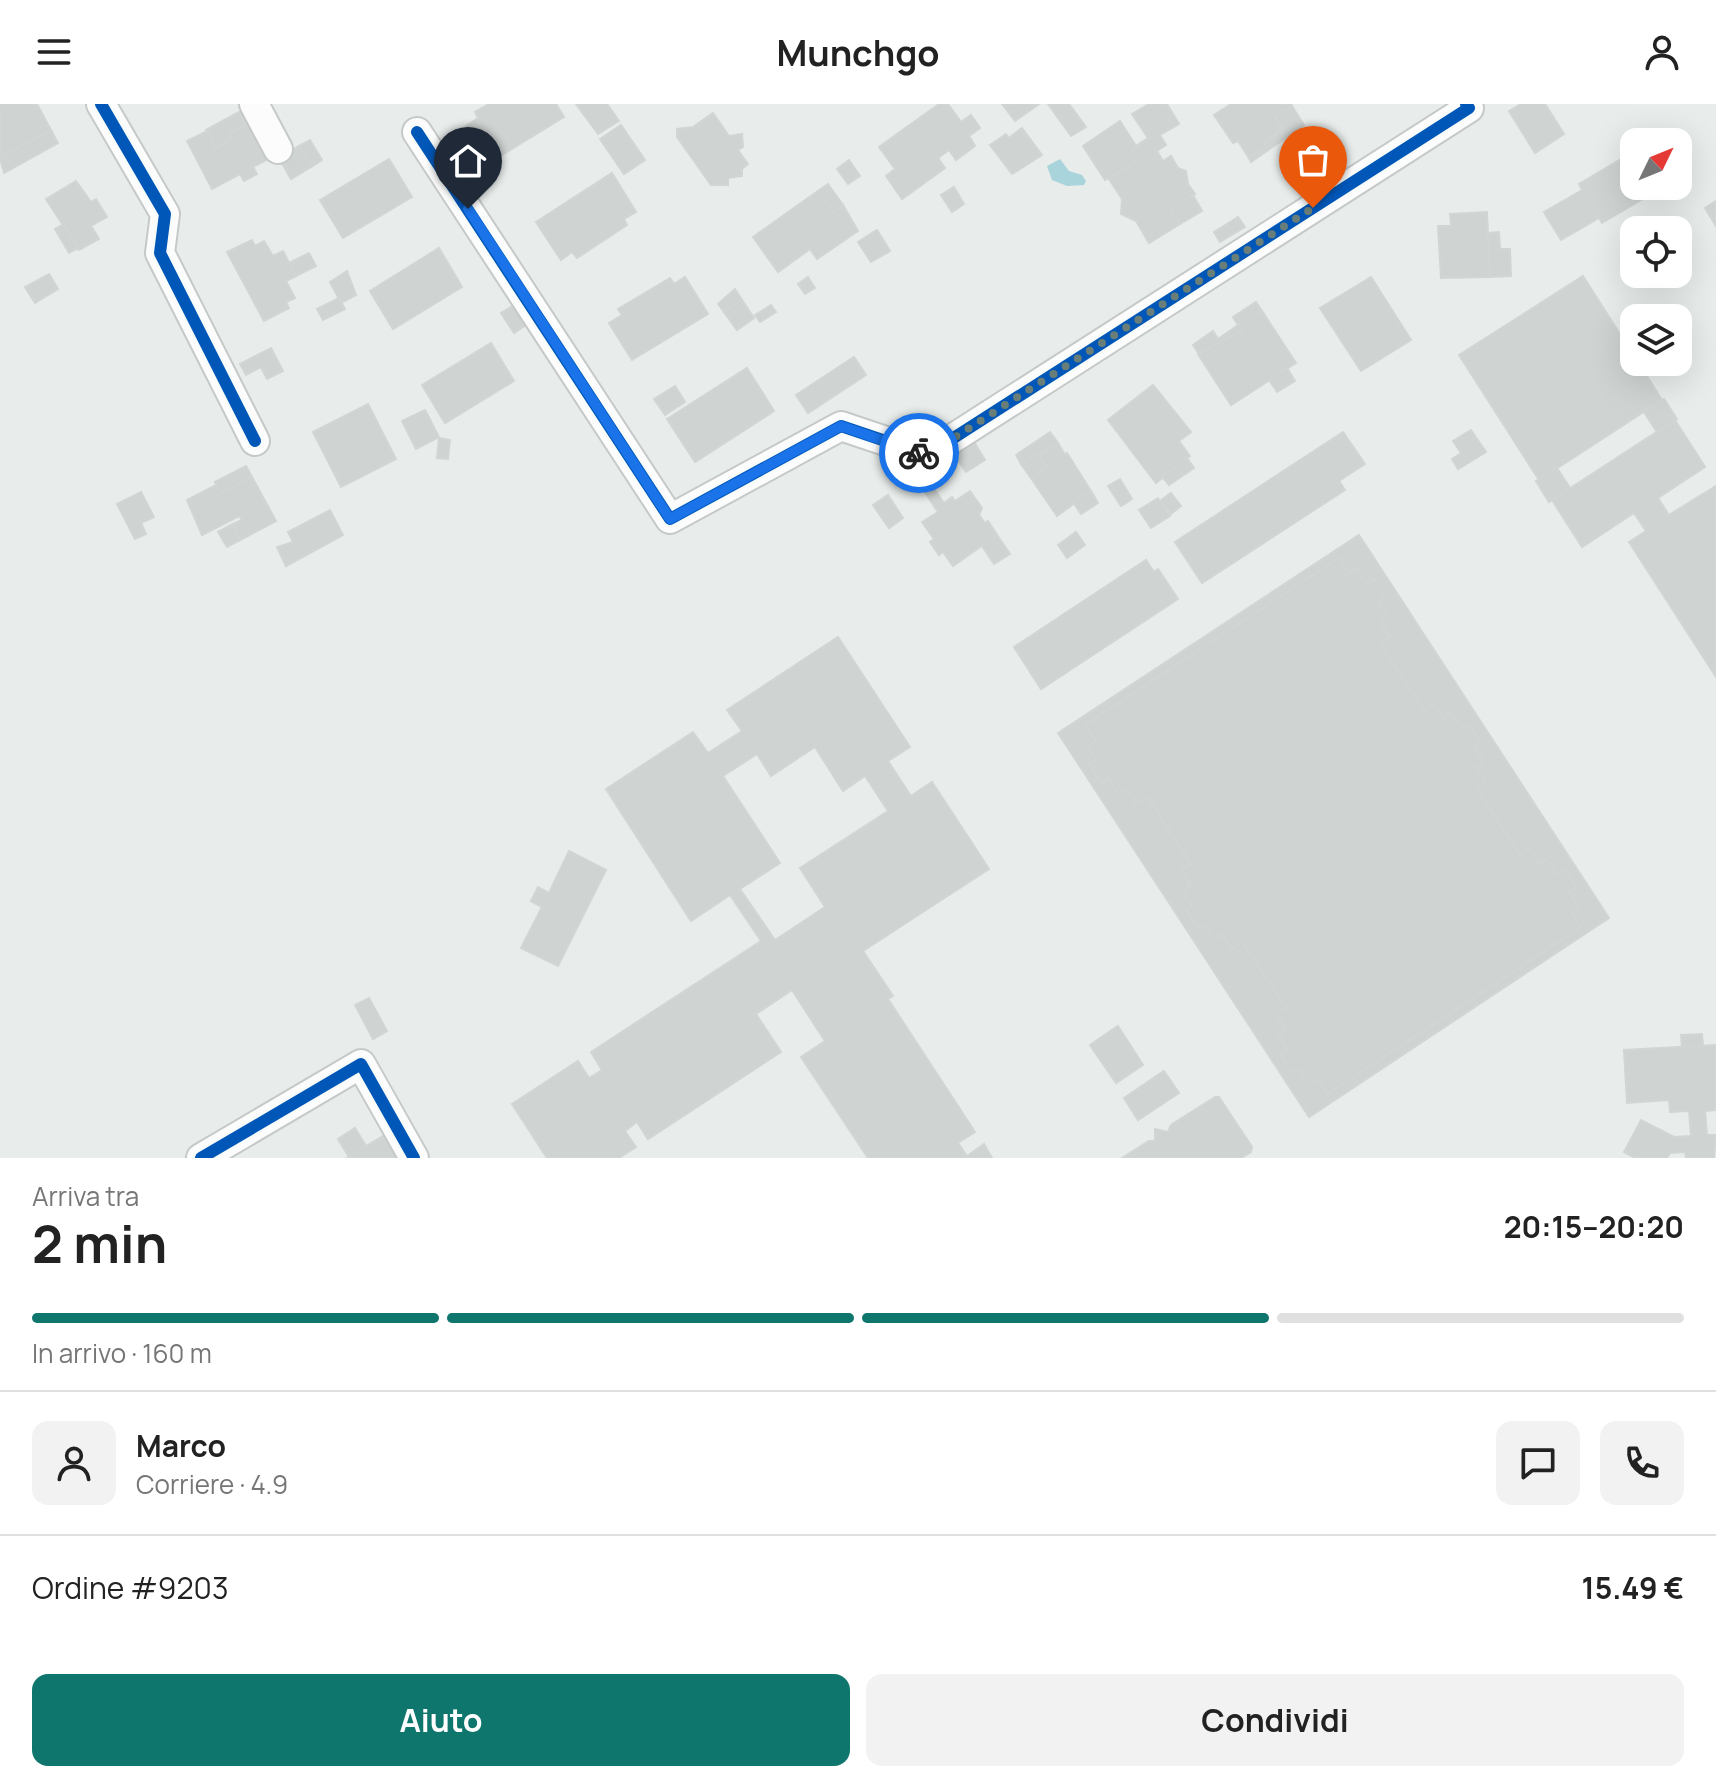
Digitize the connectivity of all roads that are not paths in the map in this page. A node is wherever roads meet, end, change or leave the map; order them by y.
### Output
1 (101, 104) edge
2 (254, 104) edge
3 (1466, 104) edge
4 (417, 132) dead end
5 (278, 149) dead end
6 (255, 441) dead end
7 (201, 1158) edge
8 (414, 1158) edge

1 - 6 street
2 - 5 street
3 - 4 street
7 - 8 street

